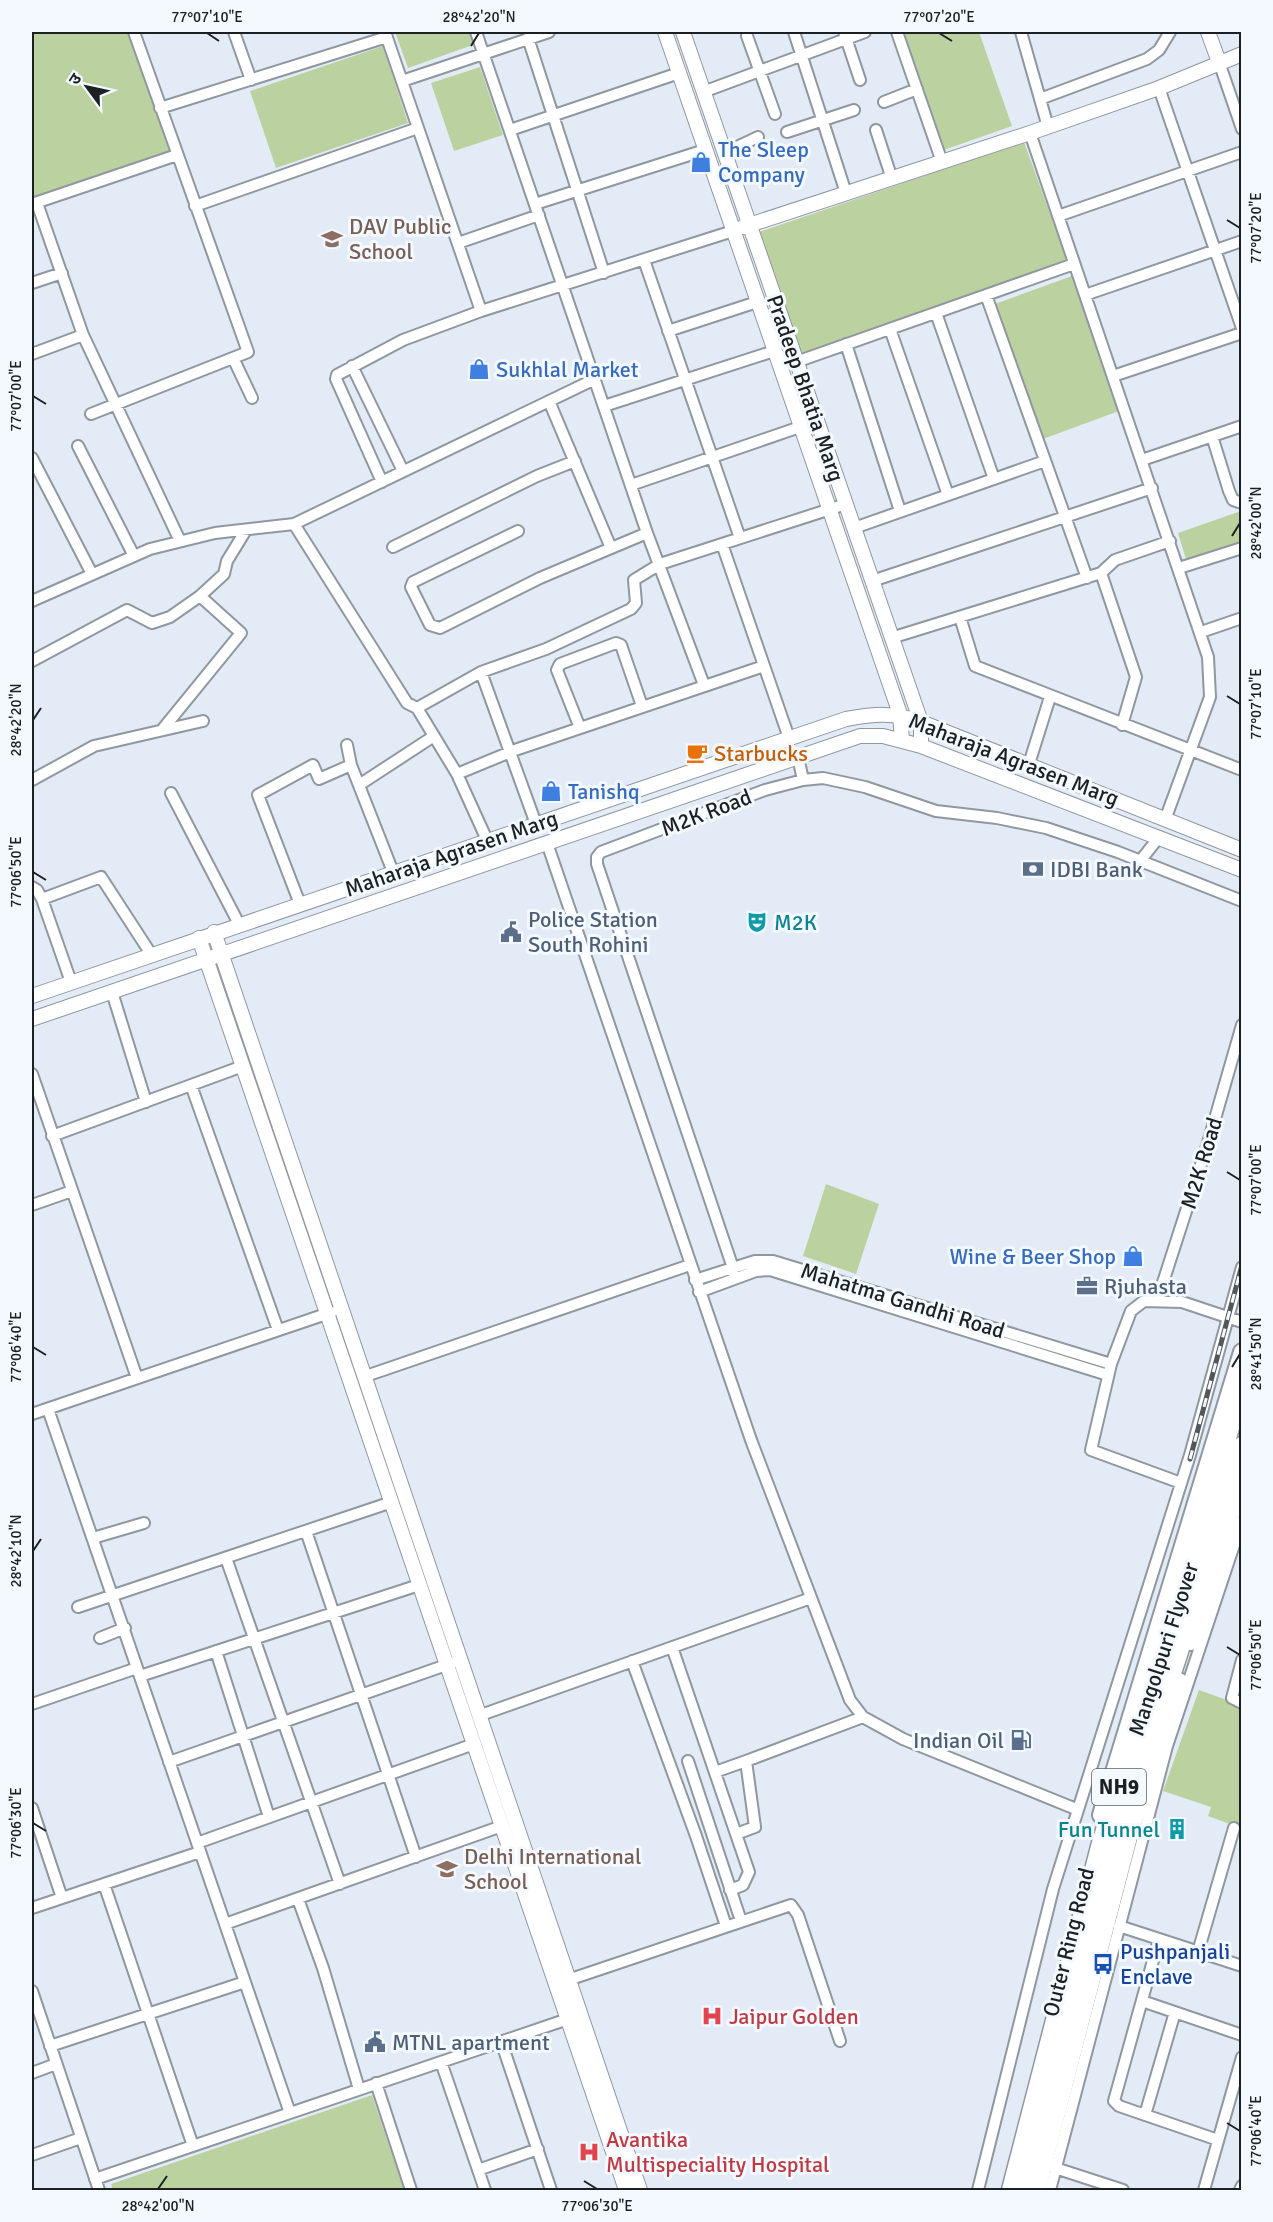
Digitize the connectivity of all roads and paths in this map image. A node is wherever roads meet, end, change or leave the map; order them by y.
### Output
1 (134, 32) edge
2 (234, 32) edge
3 (476, 32) edge
4 (549, 32) edge
5 (664, 32) edge
6 (682, 32) edge
7 (794, 32) edge
8 (865, 32) edge
9 (897, 32) edge
10 (1022, 32) edge
11 (1170, 32) edge
12 (1208, 32) edge
13 (386, 34) edge
14 (845, 35) edge
15 (747, 36) dead end
16 (528, 38) junction
17 (483, 53) junction
18 (1242, 54) edge
19 (802, 55) junction
20 (1219, 62) junction
21 (758, 71) junction
22 (679, 73) junction
23 (251, 80) junction
24 (860, 80) dead end
25 (402, 81) junction
26 (1159, 88) junction
27 (917, 89) junction
28 (703, 92) junction
29 (1040, 99) junction
30 (884, 102) dead end
31 (160, 108) junction
32 (854, 110) dead end
33 (775, 114) dead end
34 (553, 116) junction
35 (822, 120) junction
36 (1048, 127) junction
37 (418, 128) junction
38 (1242, 129) edge
39 (510, 130) junction
40 (876, 130) dead end
41 (787, 132) dead end
42 (1030, 133) junction
43 (758, 137) dead end
44 (705, 150) junction
45 (1242, 152) edge
46 (724, 153) junction
47 (177, 155) junction
48 (942, 162) junction
49 (1186, 171) junction
50 (892, 179) junction
51 (577, 189) junction
52 (846, 194) junction
53 (34, 204) edge
54 (195, 206) junction
55 (537, 210) junction
56 (1058, 216) junction
57 (749, 225) junction
58 (733, 231) junction
59 (1242, 241) edge
60 (458, 243) junction
61 (1213, 251) junction
62 (644, 260) junction
63 (1074, 264) junction
64 (62, 273) junction
65 (604, 273) junction
66 (32, 283) edge
67 (563, 286) junction
68 (1085, 295) junction
69 (986, 296) junction
70 (757, 302) junction
71 (481, 311) junction
72 (936, 313) junction
73 (890, 329) junction
74 (668, 330) junction
75 (1242, 331) edge
76 (83, 335) junction
77 (846, 345) junction
78 (774, 351) junction
79 (32, 354) edge
80 (234, 360) junction
81 (796, 362) junction
82 (352, 366) junction
83 (1113, 376) junction
84 (595, 379) junction
85 (685, 380) junction
86 (252, 398) dead end
87 (549, 401) junction
88 (116, 406) junction
89 (604, 406) junction
90 (91, 414) dead end
91 (1242, 426) edge
92 (800, 427) junction
93 (1212, 436) junction
94 (78, 446) dead end
95 (712, 457) junction
96 (32, 458) edge
97 (1142, 460) junction
98 (575, 461) junction
99 (1045, 461) junction
100 (403, 471) junction
101 (994, 478) junction
102 (382, 482) junction
103 (631, 485) junction
104 (1152, 488) junction
105 (948, 495) junction
106 (1242, 503) edge
107 (846, 504) junction
108 (828, 510) junction
109 (900, 512) junction
110 (1065, 517) junction
111 (294, 524) junction
112 (854, 528) junction
113 (246, 530) junction
114 (518, 531) dead end
115 (647, 533) junction
116 (740, 538) junction
117 (1170, 541) junction
118 (180, 542) junction
119 (722, 544) junction
120 (393, 547) dead end
121 (611, 548) junction
122 (1242, 548) edge
123 (134, 556) junction
124 (660, 564) junction
125 (1179, 568) junction
126 (1101, 573) junction
127 (92, 574) junction
128 (1087, 578) junction
129 (872, 581) junction
130 (200, 596) junction
131 (32, 601) edge
132 (960, 617) junction
133 (1242, 618) edge
134 (1201, 632) junction
135 (891, 639) junction
136 (32, 661) edge
137 (764, 666) junction
138 (481, 672) junction
139 (704, 685) junction
140 (1050, 697) junction
141 (642, 706) junction
142 (417, 708) junction
143 (900, 714) junction
144 (203, 721) dead end
145 (921, 722) junction
146 (1122, 725) junction
147 (580, 728) junction
148 (162, 730) junction
149 (434, 736) junction
150 (789, 738) junction
151 (902, 740) junction
152 (347, 745) dead end
153 (921, 746) junction
154 (1190, 751) junction
155 (510, 752) junction
156 (798, 757) junction
157 (1029, 764) junction
158 (351, 765) junction
159 (1242, 770) edge
160 (457, 774) junction
161 (34, 775) edge
162 (802, 780) junction
163 (358, 784) junction
164 (171, 793) dead end
165 (1166, 820) junction
166 (536, 824) junction
167 (1159, 837) junction
168 (488, 840) junction
169 (547, 843) junction
170 (1242, 850) edge
171 (1141, 860) junction
172 (1242, 870) edge
173 (393, 872) junction
174 (32, 887) edge
175 (42, 899) junction
176 (1242, 901) edge
177 (300, 904) junction
178 (239, 924) junction
179 (214, 932) junction
180 (199, 938) junction
181 (222, 953) junction
182 (151, 954) junction
183 (207, 958) junction
184 (71, 982) junction
185 (112, 992) junction
186 (32, 996) edge
187 (32, 1019) edge
188 (1242, 1025) edge
189 (243, 1066) junction
190 (32, 1074) edge
191 (191, 1085) junction
192 (146, 1102) junction
193 (52, 1136) junction
194 (72, 1191) junction
195 (32, 1205) edge
196 (690, 1265) junction
197 (1242, 1267) edge
198 (735, 1272) junction
199 (695, 1280) junction
200 (699, 1292) junction
201 (1157, 1301) junction
202 (334, 1311) junction
203 (1227, 1319) junction
204 (1242, 1322) edge
205 (278, 1330) junction
206 (1242, 1352) edge
207 (1111, 1364) junction
208 (1108, 1375) junction
209 (363, 1377) junction
210 (137, 1378) junction
211 (1242, 1387) edge
212 (48, 1408) junction
213 (32, 1414) edge
214 (1242, 1446) edge
215 (1242, 1480) edge
216 (1181, 1483) junction
217 (392, 1502) junction
218 (1242, 1521) edge
219 (144, 1523) dead end
220 (306, 1531) junction
221 (93, 1538) junction
222 (226, 1558) junction
223 (419, 1585) junction
224 (112, 1596) junction
225 (811, 1598) junction
226 (78, 1607) dead end
227 (333, 1613) junction
228 (125, 1628) junction
229 (100, 1638) dead end
230 (255, 1639) junction
231 (672, 1647) junction
232 (216, 1651) junction
233 (1242, 1660) edge
234 (632, 1661) junction
235 (453, 1663) junction
236 (139, 1672) junction
237 (362, 1695) junction
238 (1242, 1703) edge
239 (32, 1704) edge
240 (478, 1716) junction
241 (863, 1717) junction
242 (284, 1722) junction
243 (242, 1737) junction
244 (474, 1744) junction
245 (688, 1761) dead end
246 (746, 1761) junction
247 (169, 1762) junction
248 (715, 1772) junction
249 (389, 1775) junction
250 (312, 1802) junction
251 (32, 1808) edge
252 (1076, 1809) junction
253 (269, 1817) junction
254 (502, 1826) junction
255 (1234, 1828) dead end
256 (736, 1834) junction
257 (199, 1848) junction
258 (416, 1857) junction
259 (104, 1884) junction
260 (340, 1884) junction
261 (730, 1890) junction
262 (62, 1898) junction
263 (298, 1899) junction
264 (32, 1908) edge
265 (741, 1920) junction
266 (225, 1924) junction
267 (726, 1926) junction
268 (1119, 1926) junction
269 (1159, 1939) junction
270 (1198, 1952) junction
271 (1242, 1966) edge
272 (570, 1978) junction
273 (245, 1982) junction
274 (556, 1984) junction
275 (32, 1991) edge
276 (1142, 2001) junction
277 (1175, 2012) junction
278 (148, 2014) junction
279 (574, 2017) junction
280 (1242, 2035) edge
281 (501, 2041) junction
282 (840, 2041) dead end
283 (50, 2046) junction
284 (1242, 2057) edge
285 (441, 2062) junction
286 (56, 2064) junction
287 (32, 2073) edge
288 (376, 2084) junction
289 (359, 2089) junction
290 (290, 2113) junction
291 (1145, 2115) junction
292 (81, 2138) junction
293 (1218, 2140) junction
294 (193, 2146) junction
295 (537, 2149) junction
296 (32, 2155) edge
297 (1050, 2166) junction
298 (478, 2170) junction
299 (95, 2179) junction
300 (1242, 2186) edge
301 (99, 2190) edge
302 (411, 2190) edge
303 (485, 2190) edge
304 (551, 2190) edge
305 (626, 2190) edge
306 (640, 2190) edge
307 (978, 2190) edge
308 (1004, 2190) edge
309 (1011, 2190) edge
310 (1028, 2190) edge
311 (1037, 2190) edge
312 (1050, 2190) edge
313 (1117, 2190) edge
314 (1204, 2190) edge
315 (1240, 2190) edge

1 - 31 street
2 - 23 street
3 - 17 street
4 - 16 street
5 - 22 street, Pradeep Bhatia Marg
6 - 28 street, Pradeep Bhatia Marg
7 - 19 street
8 - 14 street
9 - 27 street
10 - 29 street
11 - 29 street
12 - 20 street
13 - 23 street
13 - 25 street
14 - 19 street
14 - 24 street
15 - 21 street
16 - 17 street
16 - 34 street
17 - 25 street
17 - 39 street
18 - 20 street
19 - 21 street
19 - 35 street
20 - 26 street
20 - 38 street
21 - 28 street
21 - 33 street
22 - 34 street
22 - 44 street, Pradeep Bhatia Marg
23 - 31 street
25 - 37 street
26 - 36 street
26 - 49 street
27 - 30 street
27 - 48 street
28 - 46 street, Pradeep Bhatia Marg
29 - 36 street
31 - 47 street
32 - 35 street
34 - 39 street
34 - 51 street
35 - 41 street
35 - 52 street
36 - 42 street
37 - 54 street
37 - 60 street
39 - 55 street
40 - 50 street
42 - 48 street
42 - 56 street
43 - 46 street
44 - 51 street
44 - 58 street, Pradeep Bhatia Marg
45 - 49 street
46 - 57 street, Pradeep Bhatia Marg
47 - 53 street
47 - 54 street
48 - 50 street
49 - 56 street
49 - 61 street
50 - 52 street
51 - 55 street
51 - 65 street
52 - 57 street
53 - 64 street
54 - 80 street
55 - 60 street
55 - 67 street
56 - 63 street
57 - 58 street
57 - 81 street, Pradeep Bhatia Marg
58 - 62 street
58 - 70 street, Pradeep Bhatia Marg
59 - 61 street
60 - 71 street
61 - 68 street
61 - 75 street
62 - 65 street
62 - 74 street
63 - 68 street
63 - 69 street
64 - 66 street
64 - 76 street
65 - 67 street
67 - 71 street
67 - 84 street
68 - 83 street
69 - 72 street
69 - 99 street
70 - 74 street
70 - 78 street, Pradeep Bhatia Marg
71 - 82 street
72 - 73 street
72 - 101 street
73 - 77 street
73 - 105 street
74 - 85 street
75 - 83 street
76 - 79 street
76 - 88 street
77 - 81 street
77 - 109 street
78 - 85 street
78 - 92 street, Pradeep Bhatia Marg
80 - 86 street
80 - 88 street
81 - 107 street, Pradeep Bhatia Marg
82 - 100 street
82 - 102 street
83 - 97 street
84 - 87 street
84 - 89 street
85 - 89 street
85 - 95 street
87 - 98 street
87 - 100 street
88 - 90 street
88 - 118 street
89 - 103 street
91 - 93 street
92 - 95 street
92 - 108 street, Pradeep Bhatia Marg
93 - 97 street
93 - 106 street
94 - 123 street
95 - 103 street
95 - 116 street
96 - 127 street
97 - 104 street
98 - 120 street
98 - 121 street
99 - 101 street
99 - 110 street
100 - 102 street
101 - 105 street
102 - 111 street
103 - 115 street
104 - 110 street
104 - 117 street
105 - 109 street
107 - 108 street
107 - 112 street, Pradeep Bhatia Marg
108 - 116 street
108 - 143 street, Pradeep Bhatia Marg
109 - 112 street
110 - 128 street
110 - 129 street
111 - 113 street
111 - 142 street
112 - 129 street, Pradeep Bhatia Marg
113 - 118 street
113 - 130 street
114 - 121 street
115 - 121 street
115 - 124 street
116 - 119 street
117 - 125 street
117 - 126 street
118 - 123 street
119 - 124 street
119 - 137 street
122 - 125 street
123 - 127 street
124 - 138 street
124 - 139 street
125 - 134 street
126 - 128 street
126 - 146 street
127 - 131 street
128 - 132 street
129 - 135 street, Pradeep Bhatia Marg
130 - 136 street
130 - 148 street
132 - 135 street
132 - 140 street
133 - 134 street
134 - 154 street
135 - 145 street, Pradeep Bhatia Marg
137 - 139 street
137 - 150 street
138 - 142 street
138 - 155 street
139 - 141 street
140 - 146 street
140 - 157 street
141 - 147 street
141 - 147 street
142 - 149 street
143 - 145 street, Maharaja Agrasen Marg
143 - 150 street, Maharaja Agrasen Marg
143 - 151 street, Pradeep Bhatia Marg
144 - 148 street
145 - 153 street, Pradeep Bhatia Marg
145 - 157 street, Maharaja Agrasen Marg
146 - 154 street
147 - 155 street
148 - 161 street
149 - 160 street
149 - 163 street
150 - 166 street, Maharaja Agrasen Marg
151 - 153 street, Maharaja Agrasen Marg
151 - 156 street, Maharaja Agrasen Marg
152 - 158 street
153 - 167 street, Maharaja Agrasen Marg
154 - 159 street
154 - 165 street
155 - 160 street
155 - 166 street
156 - 162 street
156 - 169 street, Maharaja Agrasen Marg
157 - 165 street, Maharaja Agrasen Marg
158 - 163 street
158 - 177 street
160 - 168 street
162 - 171 street, M2K Road
162 - 198 street, M2K Road
163 - 173 street
164 - 178 street
165 - 170 street, Maharaja Agrasen Marg
166 - 168 street, Maharaja Agrasen Marg
167 - 171 street
167 - 172 street, Maharaja Agrasen Marg
168 - 173 street, Maharaja Agrasen Marg
169 - 181 street, Maharaja Agrasen Marg
169 - 196 street
171 - 176 street, M2K Road
173 - 177 street, Maharaja Agrasen Marg
174 - 175 street
175 - 182 street
175 - 184 street
177 - 178 street, Maharaja Agrasen Marg
178 - 179 street, Maharaja Agrasen Marg
179 - 180 street, Maharaja Agrasen Marg
179 - 181 street
180 - 182 street, Maharaja Agrasen Marg
180 - 183 street
181 - 183 street, Maharaja Agrasen Marg
181 - 202 street
182 - 184 street, Maharaja Agrasen Marg
183 - 185 street, Maharaja Agrasen Marg
183 - 189 street
184 - 186 street, Maharaja Agrasen Marg
185 - 187 street, Maharaja Agrasen Marg
185 - 192 street
188 - 201 street, M2K Road
189 - 191 street
189 - 202 street
190 - 193 street
191 - 192 street
191 - 205 street
192 - 193 street
193 - 194 street
194 - 195 street
194 - 210 street
196 - 199 street
196 - 209 street
197 - 203 street
198 - 199 street, Mahatma Gandhi Road
198 - 200 street, Mahatma Gandhi Road
198 - 207 street, Mahatma Gandhi Road
198 - 208 street, Mahatma Gandhi Road
199 - 200 street
200 - 225 street
201 - 203 street
201 - 207 street
202 - 205 street
202 - 209 street
202 - 217 street
203 - 204 street
203 - 216 street
205 - 210 street
206 - 308 main road, Outer Ring Road
207 - 208 street
208 - 216 street
209 - 235 street
210 - 212 street
211 - 309 highway, Mangolpuri Flyover / NH9
212 - 213 street
212 - 221 street
214 - 310 highway, Mangolpuri Flyover / NH9
215 - 297 main road, Outer Ring Road
216 - 252 street
217 - 220 street
217 - 223 street
218 - 268 street
219 - 221 street
220 - 222 street
220 - 227 street
221 - 224 street
222 - 224 street
222 - 230 street
223 - 227 street
223 - 235 street
224 - 226 street
224 - 228 street
225 - 231 street
225 - 241 street
227 - 230 street
227 - 237 street
228 - 229 street
228 - 236 street
230 - 232 street
230 - 242 street
231 - 234 street
231 - 248 street
232 - 236 street
232 - 243 street
233 - 238 street
234 - 240 street
234 - 267 street
235 - 237 street
235 - 240 street
235 - 244 street
236 - 239 street
236 - 247 street
237 - 242 street
237 - 249 street
240 - 272 street
241 - 246 street
241 - 252 street
242 - 243 street
242 - 250 street
243 - 247 street
243 - 253 street
244 - 249 street
244 - 254 street
245 - 261 street
246 - 248 street
246 - 256 street
247 - 257 street
248 - 256 street
249 - 250 street
249 - 258 street
250 - 253 street
250 - 260 street
251 - 262 street
252 - 307 street
253 - 257 street
254 - 258 street
254 - 274 street
255 - 270 street
256 - 261 street
257 - 259 street
257 - 266 street
258 - 260 street
259 - 262 street
259 - 278 street
260 - 263 street
261 - 265 street
262 - 264 street
263 - 266 street
263 - 289 street
265 - 267 street
265 - 282 street
266 - 273 street
267 - 272 street
268 - 269 street
268 - 297 street
269 - 270 street
269 - 276 street
270 - 271 street
272 - 274 street
272 - 279 street
273 - 278 street
273 - 290 street
274 - 279 street
275 - 283 street
276 - 277 street
276 - 291 street
277 - 280 street
277 - 291 street
278 - 283 street
278 - 294 street
279 - 281 street
279 - 305 street
279 - 306 street
281 - 285 street
281 - 295 street
283 - 286 street
284 - 293 street
285 - 288 street
285 - 298 street
286 - 287 street
286 - 292 street
288 - 289 street
288 - 302 street
289 - 290 street
290 - 294 street
291 - 293 street
292 - 296 street
292 - 299 street
293 - 314 street
294 - 299 street
295 - 298 street
295 - 304 street
297 - 311 main road, Outer Ring Road
297 - 312 street
297 - 313 street
298 - 303 street
299 - 301 street
300 - 315 street

